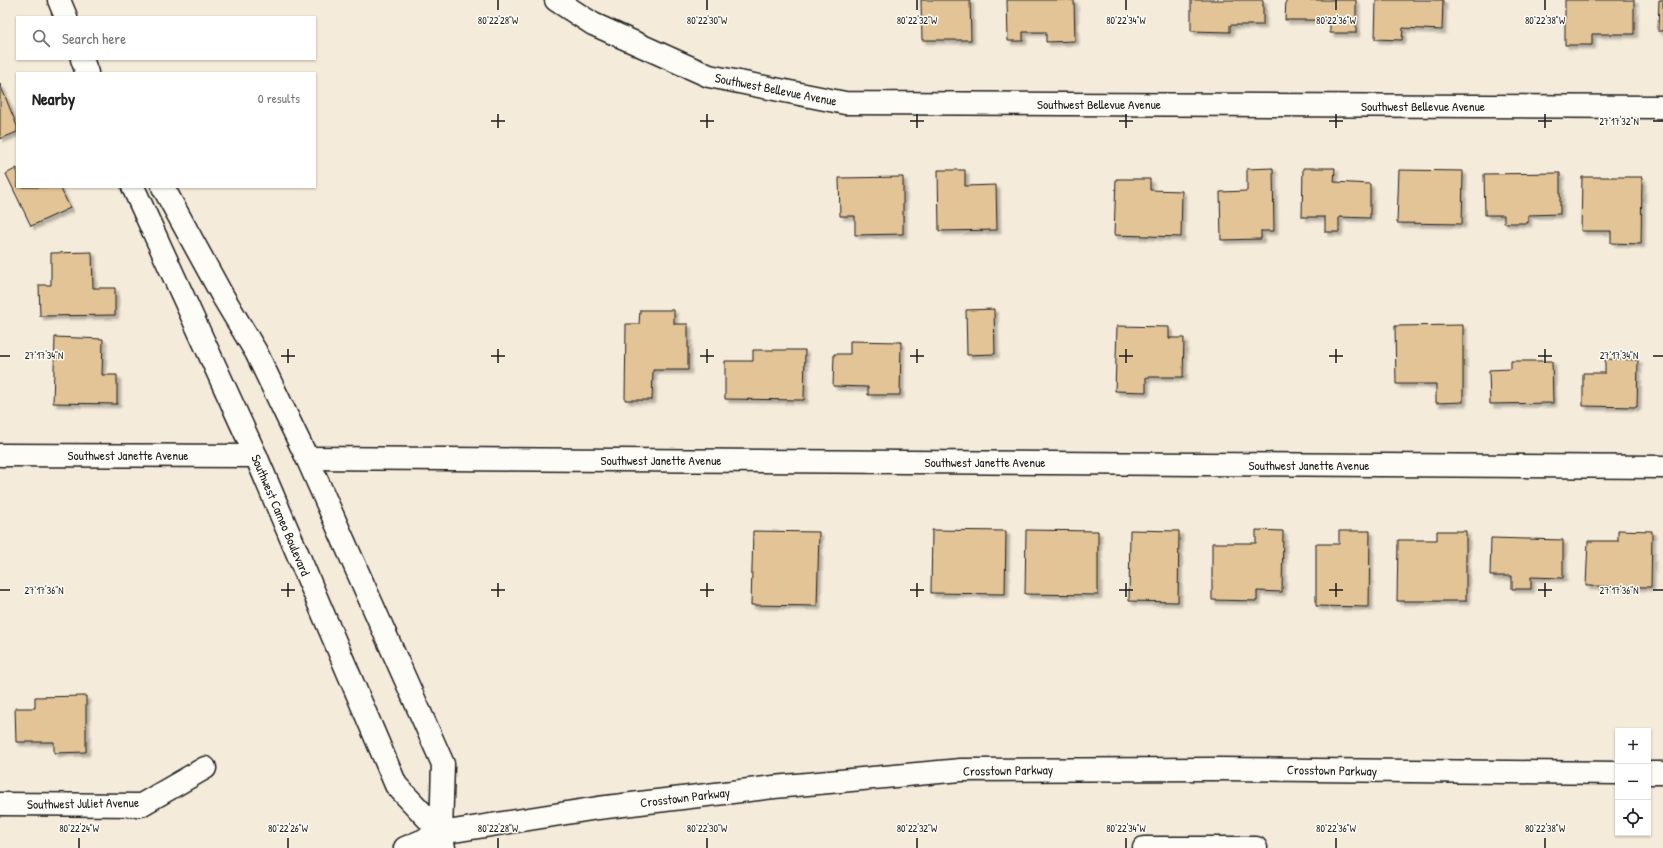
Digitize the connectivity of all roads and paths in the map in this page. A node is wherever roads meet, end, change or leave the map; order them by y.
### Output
1 (59, 0) edge
2 (556, 0) edge
3 (66, 16) edge
4 (1663, 107) edge
5 (133, 188) edge
6 (164, 188) edge
7 (0, 455) edge
8 (256, 456) junction
9 (308, 458) junction
10 (1663, 467) edge
11 (205, 768) dead end
12 (1615, 773) edge
13 (1651, 773) edge
14 (1663, 773) edge
15 (0, 804) edge
16 (443, 840) edge
17 (405, 848) edge
18 (1144, 848) edge
19 (1256, 848) edge

1 - 3 street
2 - 4 street, Southwest Bellevue Avenue
5 - 8 street, Southwest Cameo Boulevard
6 - 9 street
7 - 8 street, Southwest Janette Avenue
8 - 16 street, Southwest Cameo Boulevard
9 - 10 street, Southwest Janette Avenue
9 - 16 street
11 - 15 street, Southwest Juliet Avenue
12 - 16 street, Crosstown Parkway
13 - 14 street
16 - 17 street, Crosstown Parkway
18 - 19 street

